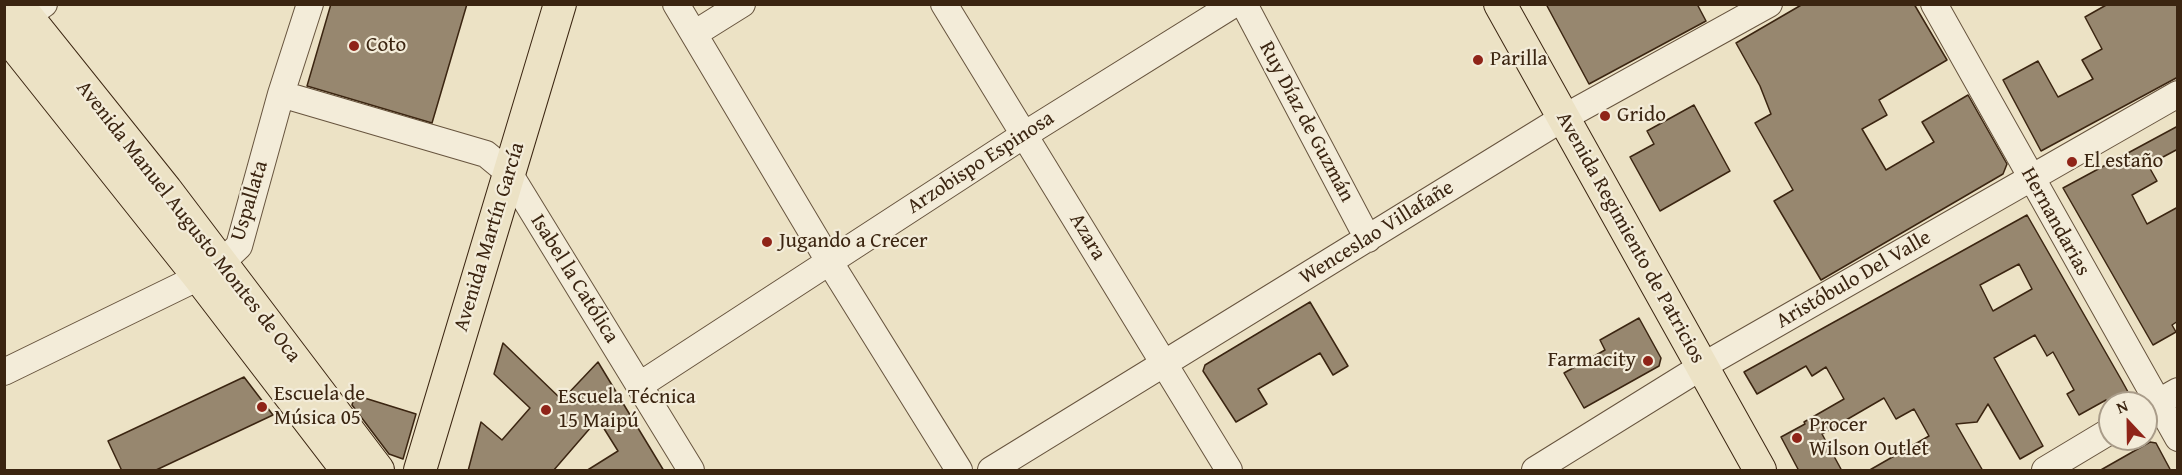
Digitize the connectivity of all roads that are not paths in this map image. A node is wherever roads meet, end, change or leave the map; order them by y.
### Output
1 (310, 4) edge
2 (560, 4) edge
3 (580, 4) edge
4 (676, 4) edge
5 (742, 4) edge
6 (944, 4) edge
7 (1234, 4) edge
8 (1244, 4) edge
9 (1500, 4) edge
10 (1769, 4) edge
11 (1934, 4) edge
12 (19, 18) edge
13 (694, 34) junction
14 (281, 94) junction
15 (2178, 94) edge
16 (1563, 118) junction
17 (1024, 135) junction
18 (2031, 179) junction
19 (516, 185) junction
20 (1368, 238) junction
21 (830, 261) junction
22 (210, 270) junction
23 (1164, 364) junction
24 (1701, 367) junction
25 (4, 372) edge
26 (640, 385) junction
27 (2160, 401) edge
28 (2098, 438) edge
29 (2178, 438) edge
30 (347, 471) edge
31 (378, 471) edge
32 (420, 471) edge
33 (442, 471) edge
34 (691, 471) edge
35 (959, 471) edge
36 (991, 471) edge
37 (1229, 471) edge
38 (1534, 471) edge
39 (1760, 471) edge
40 (2045, 471) edge

1 - 14 street, Uspallata
2 - 19 main road, Avenida Martín García
3 - 19 main road, Avenida Martín García
4 - 13 street
5 - 13 street
6 - 17 street, Azara
7 - 17 street, Arzobispo Espinosa
8 - 20 street, Ruy Díaz de Guzmán
9 - 16 main road, Avenida Regimiento de Patricios
10 - 16 street, Wenceslao Villafañe
11 - 18 street, Hernandarias
12 - 22 main road, Avenida Manuel Augusto Montes de Oca
13 - 21 street
14 - 19 street, Isabel la Católica
14 - 22 street, Uspallata
15 - 18 street, Aristóbulo Del Valle
16 - 20 street, Wenceslao Villafañe
16 - 24 main road, Avenida Regimiento de Patricios
17 - 21 street, Arzobispo Espinosa
17 - 23 street, Azara
18 - 24 street, Aristóbulo Del Valle
18 - 27 street, Hernandarias
19 - 26 street, Isabel la Católica
19 - 32 main road, Avenida Martín García
19 - 33 main road, Avenida Martín García
20 - 23 street, Wenceslao Villafañe
21 - 26 street, Arzobispo Espinosa
21 - 35 street
22 - 25 street, Uspallata
22 - 30 main road, Avenida Manuel Augusto Montes de Oca
22 - 31 main road, Avenida Manuel Augusto Montes de Oca
23 - 36 street, Wenceslao Villafañe
23 - 37 street, Azara
24 - 38 street, Aristóbulo Del Valle
24 - 39 main road, Avenida Regimiento de Patricios
26 - 34 street, Isabel la Católica
27 - 29 street, Hernandarias
28 - 40 street

